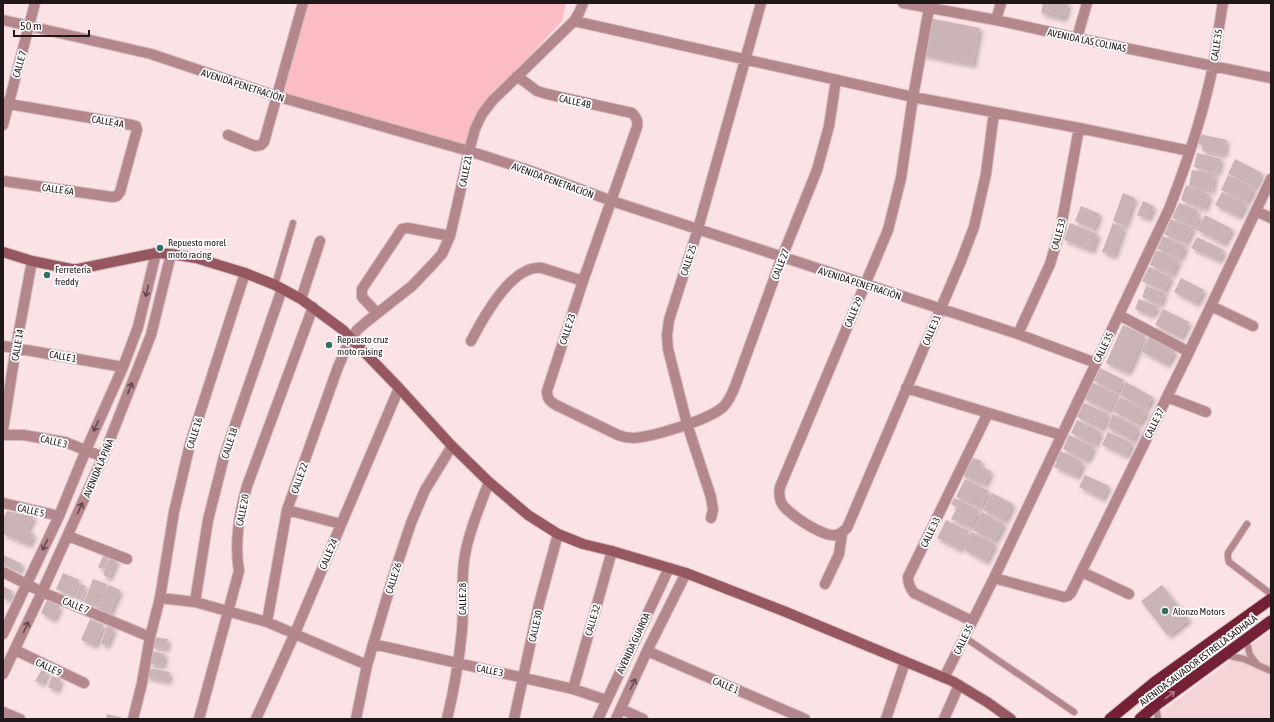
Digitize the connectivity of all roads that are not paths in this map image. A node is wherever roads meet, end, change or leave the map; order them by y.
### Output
1 (35, 3) edge
2 (303, 3) edge
3 (583, 3) edge
4 (761, 3) edge
5 (902, 3) edge
6 (1001, 3) edge
7 (1087, 3) edge
8 (1223, 3) edge
9 (930, 6) edge
10 (3, 20) edge
11 (996, 20) junction
12 (574, 21) junction
13 (29, 25) junction
14 (1077, 38) junction
15 (746, 59) junction
16 (1213, 67) junction
17 (517, 76) junction
18 (1271, 78) edge
19 (836, 80) junction
20 (276, 96) junction
21 (913, 97) junction
22 (6, 103) edge
23 (994, 112) junction
24 (636, 117) joint
25 (3, 124) edge
26 (1079, 128) junction
27 (228, 135) dead end
28 (469, 151) junction
29 (1190, 151) junction
30 (1271, 178) edge
31 (3, 181) edge
32 (112, 196) joint
33 (612, 201) junction
34 (1256, 211) junction
35 (1271, 218) edge
36 (293, 223) dead end
37 (698, 229) junction
38 (450, 236) junction
39 (320, 241) dead end
40 (3, 252) edge
41 (156, 253) junction
42 (172, 254) junction
43 (782, 257) junction
44 (32, 261) junction
45 (245, 273) junction
46 (582, 281) junction
47 (865, 284) junction
48 (279, 287) junction
49 (301, 299) junction
50 (1211, 306) junction
51 (313, 307) junction
52 (940, 309) junction
53 (377, 313) junction
54 (1119, 315) junction
55 (1253, 326) dead end
56 (1018, 334) junction
57 (351, 339) junction
58 (471, 341) dead end
59 (3, 346) edge
60 (16, 348) junction
61 (1189, 352) junction
62 (1096, 362) junction
63 (123, 367) junction
64 (399, 388) junction
65 (906, 388) junction
66 (1167, 397) junction
67 (1206, 412) dead end
68 (988, 413) junction
69 (687, 424) junction
70 (3, 430) edge
71 (3, 435) edge
72 (1061, 435) junction
73 (452, 446) junction
74 (86, 450) junction
75 (103, 457) junction
76 (489, 482) junction
77 (3, 504) edge
78 (287, 510) junction
79 (59, 516) junction
80 (711, 518) dead end
81 (341, 524) junction
82 (1247, 524) dead end
83 (558, 534) junction
84 (839, 534) junction
85 (68, 536) junction
86 (612, 551) junction
87 (127, 559) dead end
88 (669, 568) junction
89 (3, 572) edge
90 (1082, 572) junction
91 (686, 573) junction
92 (994, 578) junction
93 (27, 584) junction
94 (825, 584) dead end
95 (42, 592) junction
96 (1129, 594) dead end
97 (1271, 594) edge
98 (160, 598) junction
99 (1271, 599) edge
100 (195, 602) junction
101 (228, 611) junction
102 (972, 621) junction
103 (1271, 621) edge
104 (266, 622) junction
105 (295, 633) junction
106 (3, 634) edge
107 (150, 636) junction
108 (964, 637) junction
109 (1246, 639) junction
110 (373, 644) junction
111 (15, 650) junction
112 (647, 651) junction
113 (1224, 655) junction
114 (905, 662) junction
115 (458, 664) junction
116 (367, 665) junction
117 (1258, 665) junction
118 (1271, 671) edge
119 (3, 674) edge
120 (523, 677) junction
121 (944, 678) junction
122 (84, 683) dead end
123 (958, 685) junction
124 (573, 689) junction
125 (606, 700) junction
126 (1156, 705) junction
127 (621, 709) junction
128 (3, 712) edge
129 (1074, 712) dead end
130 (20, 719) edge
131 (133, 719) edge
132 (199, 719) edge
133 (256, 719) edge
134 (356, 719) edge
135 (447, 719) edge
136 (514, 719) edge
137 (598, 719) edge
138 (616, 719) edge
139 (643, 719) edge
140 (805, 719) edge
141 (886, 719) edge
142 (944, 719) edge
143 (1011, 719) edge
144 (1110, 719) edge
145 (1140, 719) edge
146 (1158, 719) edge

1 - 13 street, CALLE 7
2 - 20 street
3 - 12 street, CALLE 21
4 - 15 street, CALLE 25
5 - 9 street, AVENIDA LAS COLINAS
6 - 11 street
7 - 14 street
8 - 16 street, CALLE 35
9 - 11 street, AVENIDA LAS COLINAS
9 - 21 street, CALLE 29
10 - 13 street, AVENIDA PENETRACIÓN
11 - 14 street, AVENIDA LAS COLINAS
12 - 15 street
12 - 17 street, CALLE 21
13 - 20 street, AVENIDA PENETRACIÓN
13 - 22 street, CALLE 7
14 - 16 street, AVENIDA LAS COLINAS
15 - 19 street
15 - 37 street, CALLE 25
16 - 18 street, AVENIDA LAS COLINAS
16 - 29 street, CALLE 35
17 - 24 street, CALLE 4B
17 - 28 street, CALLE 21
19 - 21 street
19 - 43 street, CALLE 27
20 - 27 street
20 - 28 street, AVENIDA PENETRACIÓN
21 - 23 street
21 - 47 street, CALLE 29
22 - 25 street, CALLE 7
22 - 32 street, CALLE 4A
23 - 26 street
23 - 52 street, CALLE 31
24 - 33 street, CALLE 23
26 - 29 street
26 - 56 street, CALLE 33
28 - 33 street, AVENIDA PENETRACIÓN
28 - 38 street, CALLE 21
29 - 54 street, CALLE 35
30 - 34 street, CALLE 37
31 - 32 street, CALLE 6A
33 - 37 street, AVENIDA PENETRACIÓN
33 - 46 street, CALLE 23
34 - 35 street
34 - 50 street, CALLE 37
36 - 48 lane
37 - 43 street, AVENIDA PENETRACIÓN
37 - 69 street, CALLE 25
38 - 53 street, CALLE 21
38 - 53 street
39 - 49 street
40 - 44 main road
41 - 42 main road
41 - 44 main road
41 -> 63 street, AVENIDA LA PIÑA
42 - 45 main road
75 -> 42 street, AVENIDA LA PIÑA
43 - 47 street, AVENIDA PENETRACIÓN
43 - 69 street, CALLE 27
44 - 60 street, CALLE 14
45 - 48 main road
45 - 98 street, CALLE 16
46 - 58 street
46 - 69 street, CALLE 23
47 - 52 street, AVENIDA PENETRACIÓN
47 - 84 street, CALLE 29
48 - 49 main road
48 - 100 street, CALLE 18
49 - 51 main road
50 - 55 street
50 - 61 street, CALLE 37
51 - 57 main road
51 - 101 street, CALLE 20
52 - 56 street, AVENIDA PENETRACIÓN
52 - 65 street, CALLE 31
53 - 57 street, CALLE 21
54 - 61 street
54 - 62 street, CALLE 35
56 - 62 street, AVENIDA PENETRACIÓN
57 - 64 main road
57 - 78 street, CALLE 22
59 - 60 street, CALLE 1
60 - 63 street, CALLE 1
60 - 70 street, CALLE 14
61 - 66 street, CALLE 37
62 - 72 street, CALLE 35
63 -> 74 street, AVENIDA LA PIÑA
64 - 73 main road
64 - 81 street, CALLE 24
65 - 68 street
65 - 84 street, CALLE 31
66 - 67 street
66 - 90 street, CALLE 37
68 - 72 street
68 - 102 street, CALLE 33
69 - 80 street, CALLE 25
71 - 74 street, CALLE 3
72 - 92 street, CALLE 35
73 - 76 main road
73 - 110 street, CALLE 26
74 - 75 street, CALLE 3
74 - 79 street, AVENIDA LA PIÑA
85 -> 75 street, AVENIDA LA PIÑA
76 - 83 main road
76 - 115 street, CALLE 28
77 - 79 street, CALLE 5
78 - 81 street
78 - 104 street, CALLE 22
79 -> 93 street, AVENIDA LA PIÑA
81 - 105 street, CALLE 24
82 - 97 lane
83 - 86 main road
83 - 120 street, CALLE 30
84 - 94 street
85 - 87 street
85 - 95 street, AVENIDA LA PIÑA
86 - 88 main road
86 - 124 street, CALLE 32
88 - 91 main road
88 - 125 street, AVENIDA GUAROA
89 - 93 street, CALLE 7
90 - 92 street, CALLE 37
90 - 96 street
91 - 112 street, AVENIDA GUAROA
91 - 114 main road
92 - 102 street, CALLE 35
93 - 95 street, CALLE 7
93 - 106 street, AVENIDA LA PIÑA
95 - 107 street, CALLE 7
111 -> 95 street, AVENIDA LA PIÑA
98 - 100 street
98 - 107 street, CALLE 16
99 - 144 highway, AVENIDA SALVADOR ESTRELLA SADHALÁ
100 - 101 street
101 - 104 street
101 - 132 street, CALLE 20
102 - 108 street, CALLE 35
103 - 109 highway, AVENIDA SALVADOR ESTRELLA SADHALÁ
104 - 105 street
105 - 116 street
105 - 133 street, CALLE 24
107 - 131 street, CALLE 16
108 - 121 street, CALLE 35
108 - 129 lane
109 - 113 highway, AVENIDA SALVADOR ESTRELLA SADHALÁ
109 - 117 lane
110 - 115 street, CALLE 3
110 - 116 street, CALLE 26
111 - 119 street, AVENIDA LA PIÑA
111 - 122 street, CALLE 9
127 -> 112 street, AVENIDA GUAROA
112 - 140 street, CALLE 1
113 - 117 lane
126 -> 113 highway, AVENIDA SALVADOR ESTRELLA SADHALÁ
114 - 121 main road
114 - 141 street
115 - 120 street, CALLE 3
115 - 135 street, CALLE 28
116 - 134 street, CALLE 26
117 - 118 lane
120 - 124 street, CALLE 3
120 - 136 street, CALLE 30
121 - 123 main road
123 - 142 street
123 - 143 main road
124 - 125 street, CALLE 3
125 - 137 street, AVENIDA GUAROA
126 - 145 highway, AVENIDA SALVADOR ESTRELLA SADHALÁ
126 - 146 lane
127 - 138 street, AVENIDA GUAROA
127 - 139 street
128 - 130 street

